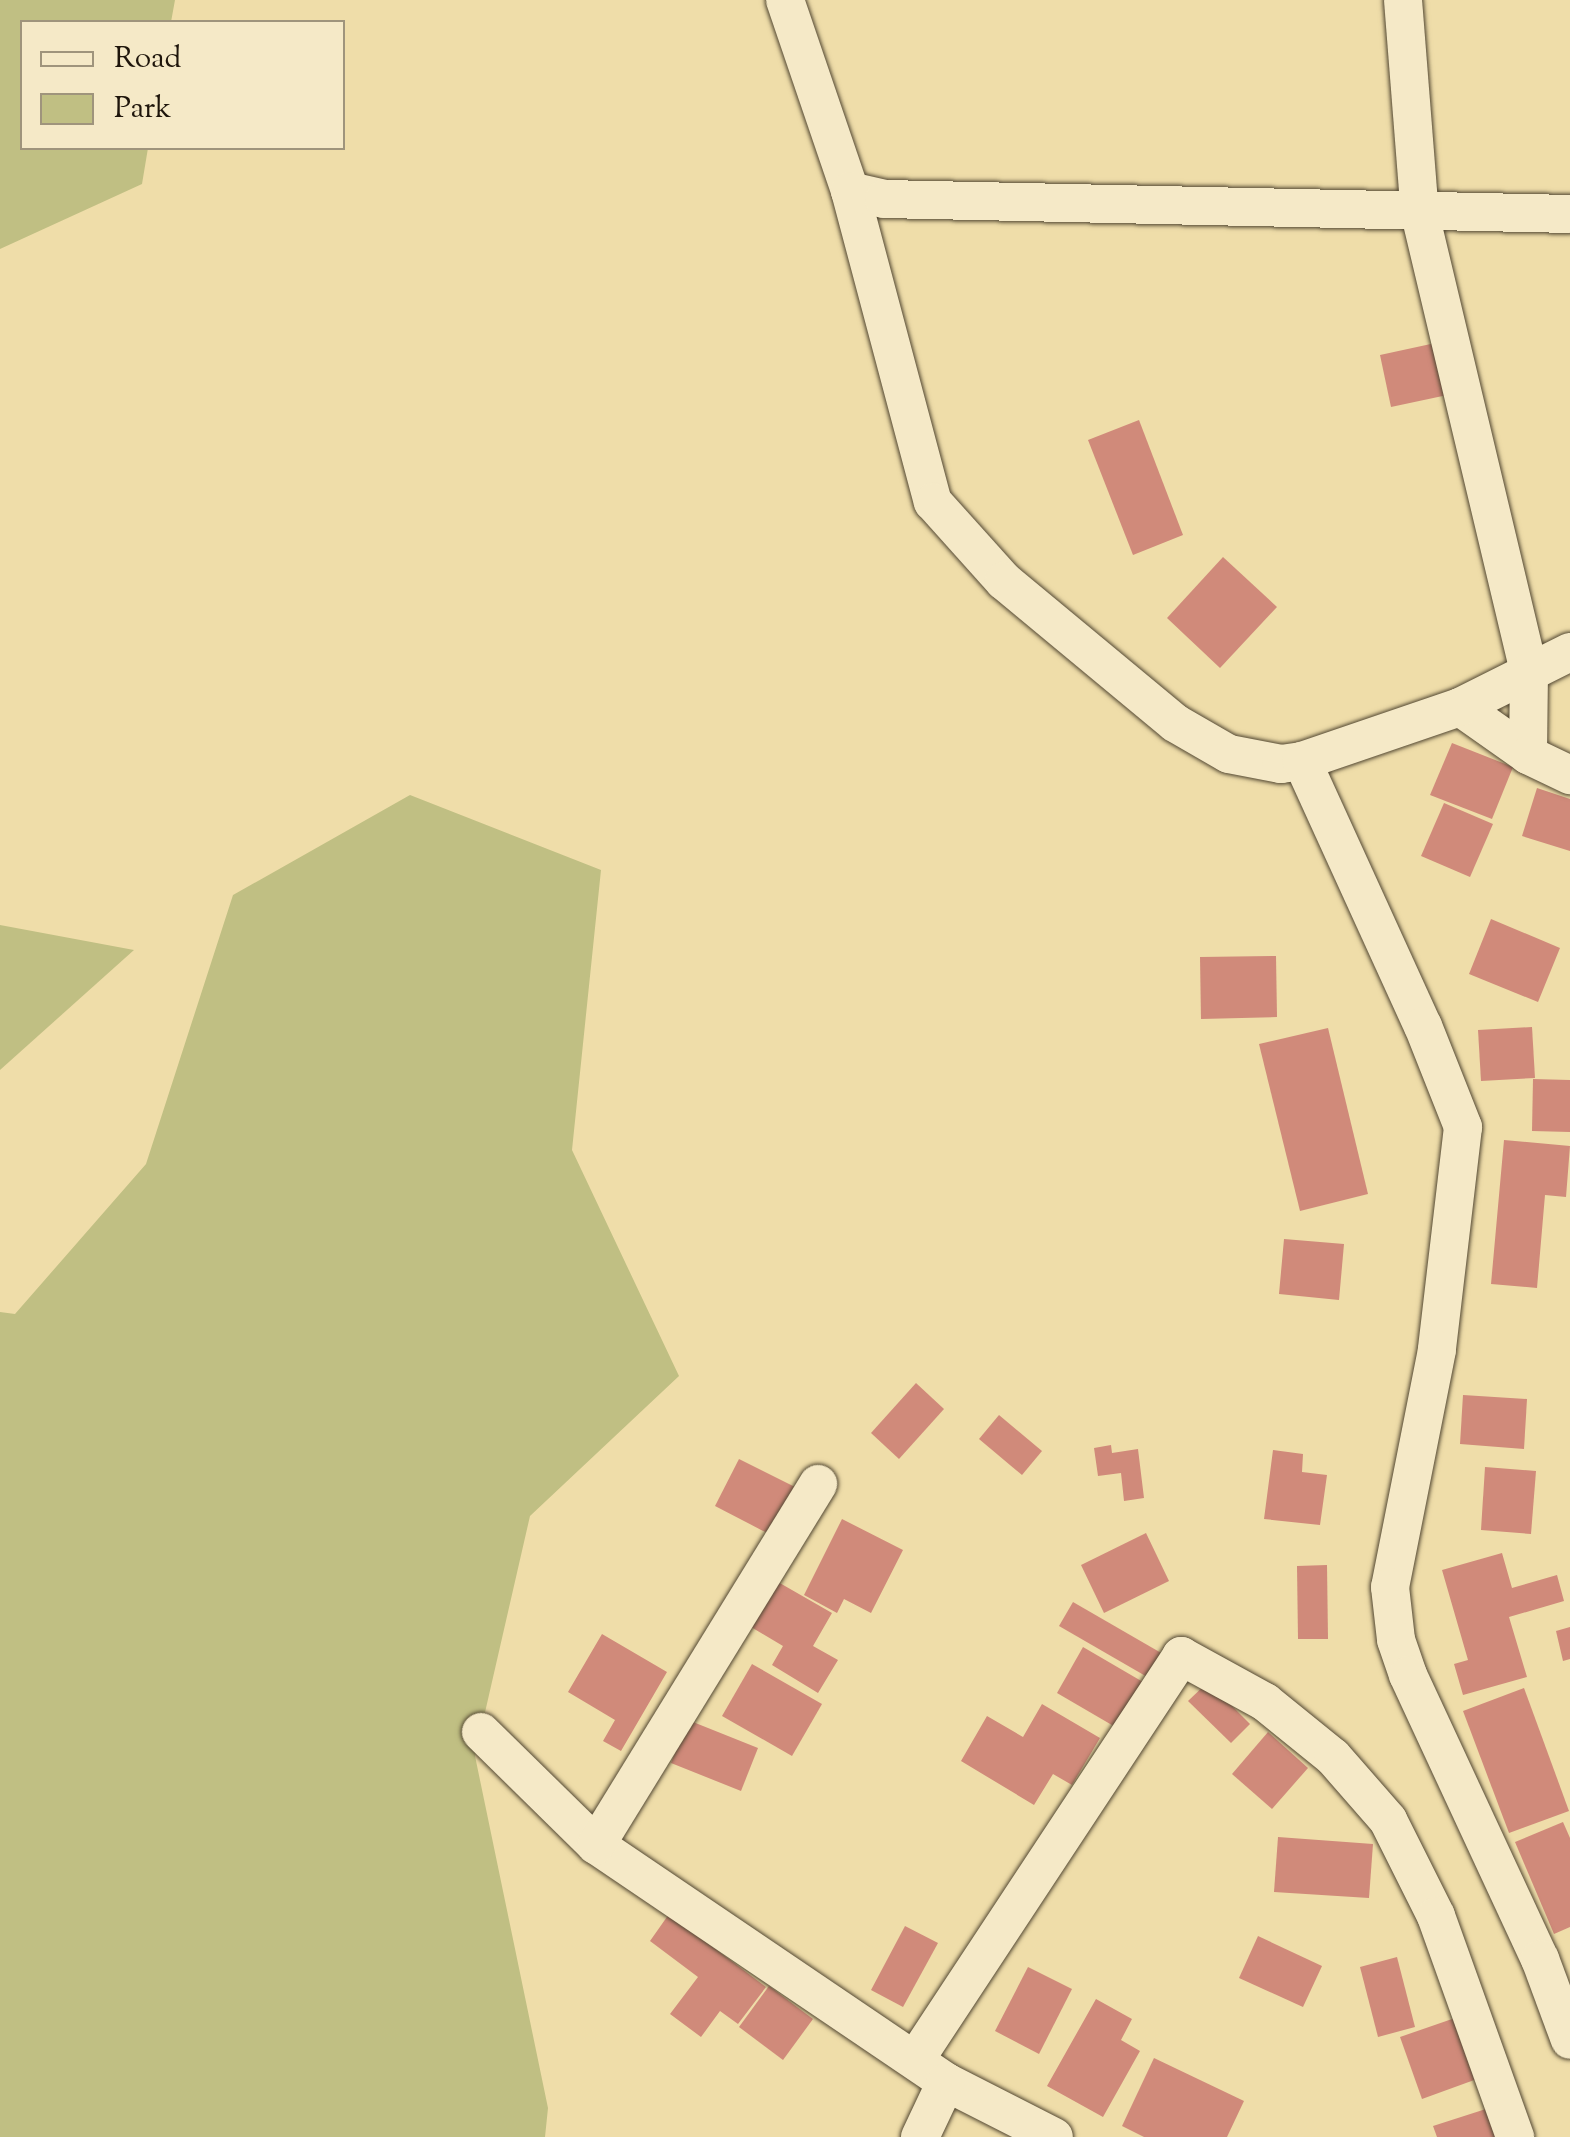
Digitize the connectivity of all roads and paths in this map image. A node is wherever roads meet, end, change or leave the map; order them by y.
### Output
1 (785, 0) edge
2 (1403, 0) edge
3 (850, 191) junction
4 (1420, 214) junction
5 (1570, 214) edge
6 (1570, 652) edge
7 (1529, 672) junction
8 (1460, 707) junction
9 (1528, 755) junction
10 (1302, 761) junction
11 (1570, 774) edge
12 (818, 1484) dead end
13 (481, 1732) dead end
14 (596, 1845) junction
15 (1555, 1954) edge
16 (1570, 2040) edge
17 (931, 2071) junction
18 (920, 2137) edge
19 (1054, 2137) edge
20 (1515, 2137) edge

1 - 3 street
2 - 4 street
3 - 4 street
3 - 10 street
4 - 5 street
4 - 7 street
6 - 7 street
7 - 8 street
7 - 9 street
8 - 9 street
8 - 10 street
9 - 11 street
10 - 15 street
12 - 14 street
13 - 14 street
14 - 17 street
15 - 16 street
17 - 18 street
17 - 19 street
17 - 20 street

